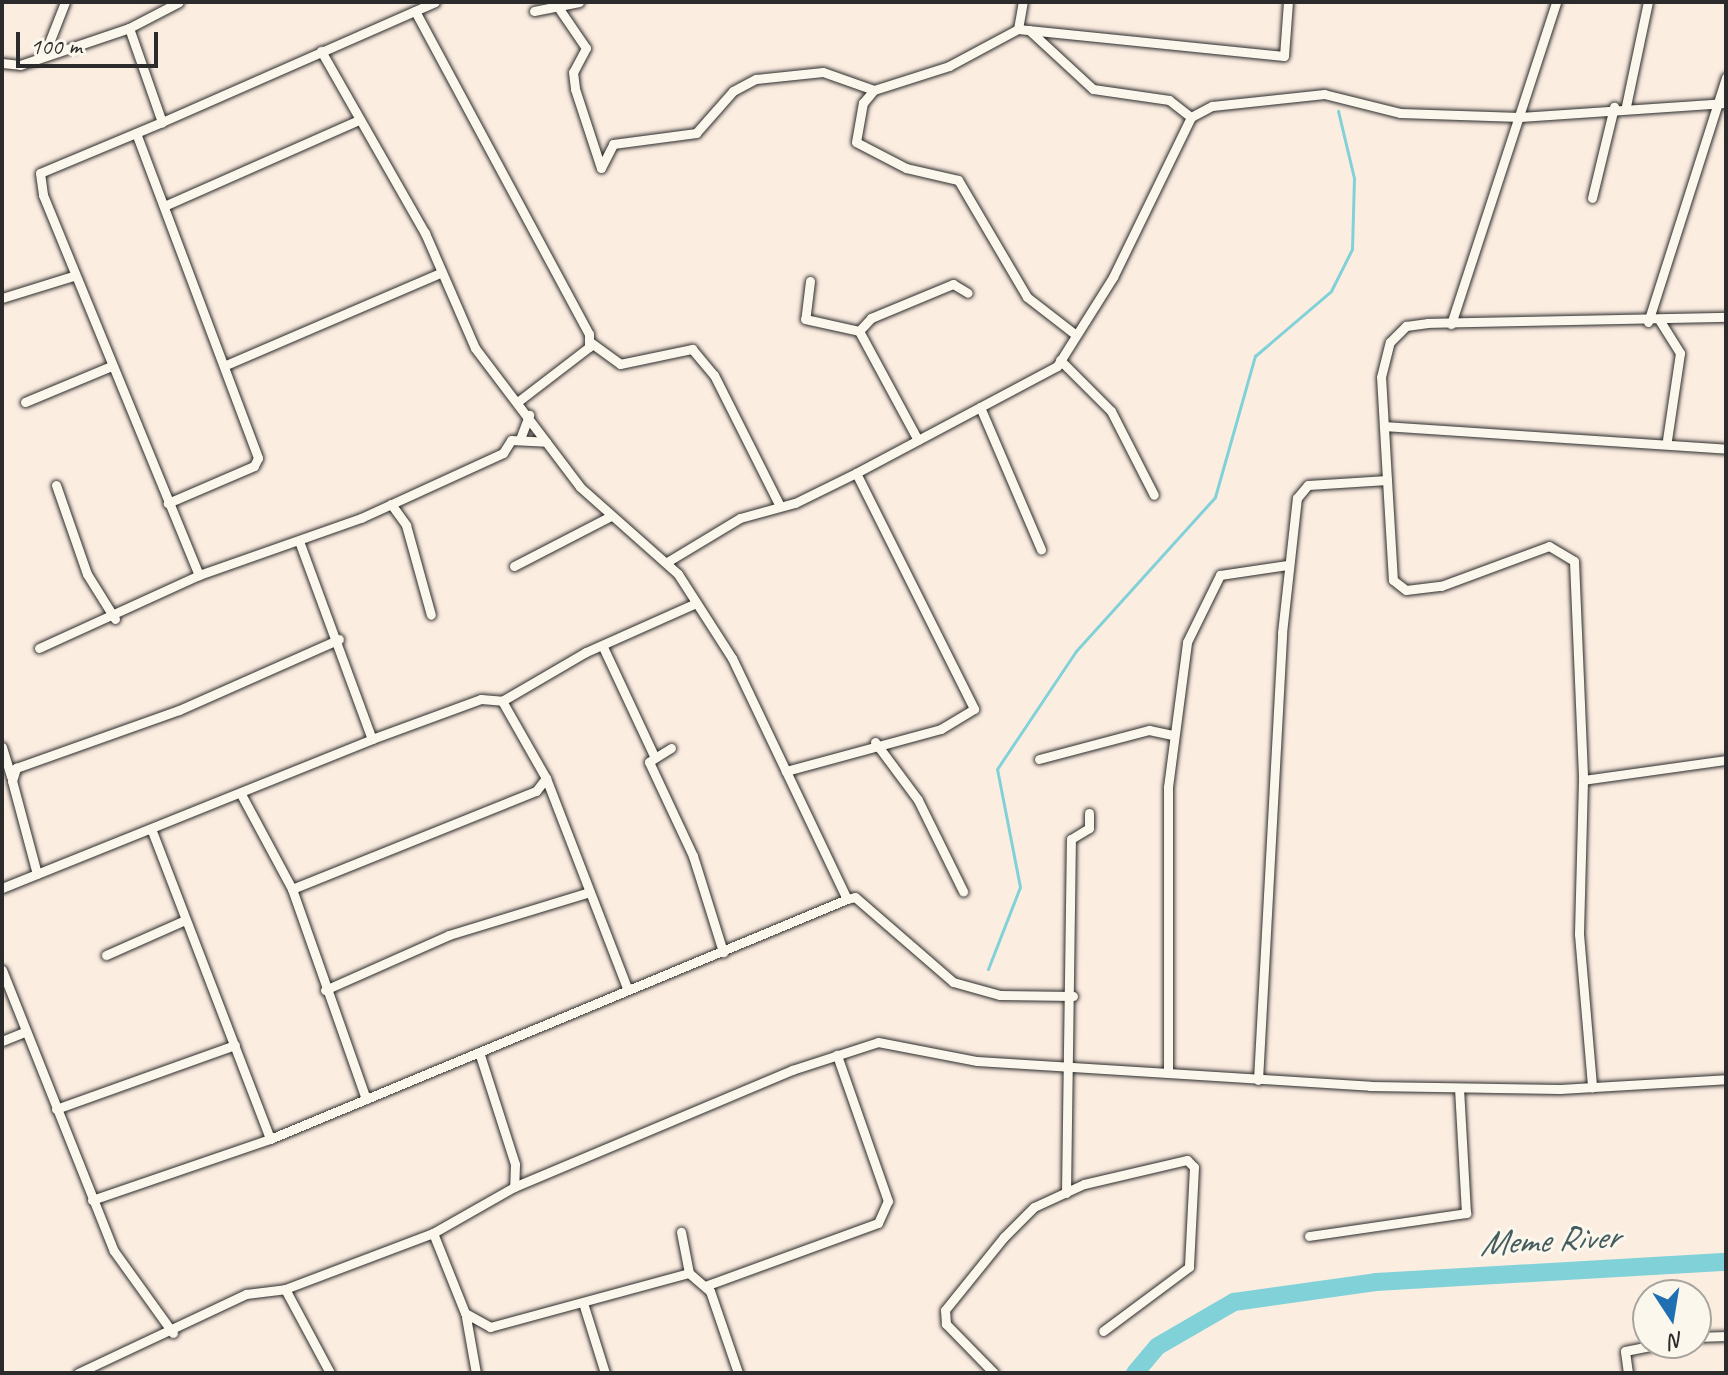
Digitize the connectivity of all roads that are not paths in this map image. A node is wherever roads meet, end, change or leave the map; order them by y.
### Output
1 (65, 2) edge
2 (435, 2) edge
3 (579, 2) edge
4 (1023, 2) edge
5 (1288, 2) edge
6 (1556, 2) edge
7 (1648, 2) edge
8 (174, 3) edge
9 (560, 10) junction
10 (415, 11) junction
11 (534, 11) dead end
12 (129, 28) junction
13 (1018, 29) junction
14 (1029, 30) junction
15 (321, 51) junction
16 (45, 53) junction
17 (2, 63) edge
18 (1726, 77) edge
19 (874, 90) junction
20 (1722, 103) edge
21 (1626, 106) junction
22 (1614, 107) junction
23 (1191, 117) junction
24 (1520, 117) junction
25 (359, 120) junction
26 (162, 122) junction
27 (136, 133) junction
28 (1592, 198) dead end
29 (164, 206) junction
30 (440, 273) junction
31 (73, 276) junction
32 (810, 281) dead end
33 (968, 293) dead end
34 (2, 298) edge
35 (1726, 317) edge
36 (1660, 321) junction
37 (1648, 322) junction
38 (1451, 324) junction
39 (859, 331) junction
40 (1076, 335) junction
41 (590, 342) junction
42 (1060, 360) junction
43 (228, 364) junction
44 (109, 367) junction
45 (520, 400) junction
46 (25, 402) dead end
47 (980, 407) junction
48 (529, 415) junction
49 (1384, 426) junction
50 (520, 439) junction
51 (918, 440) junction
52 (1667, 440) junction
53 (546, 442) junction
54 (1726, 449) edge
55 (856, 473) junction
56 (1387, 480) junction
57 (56, 485) dead end
58 (1154, 495) dead end
59 (168, 503) junction
60 (391, 504) junction
61 (779, 504) junction
62 (611, 516) junction
63 (299, 541) junction
64 (1041, 549) dead end
65 (667, 562) junction
66 (1287, 565) junction
67 (514, 566) dead end
68 (199, 575) junction
69 (696, 603) junction
70 (431, 615) dead end
71 (115, 619) junction
72 (339, 639) junction
73 (603, 647) junction
74 (39, 648) dead end
75 (502, 701) junction
76 (1172, 735) junction
77 (372, 739) junction
78 (875, 742) junction
79 (2, 747) edge
80 (671, 748) dead end
81 (654, 756) junction
82 (1039, 759) dead end
83 (1726, 760) edge
84 (786, 771) junction
85 (546, 778) junction
86 (1583, 780) junction
87 (12, 781) junction
88 (536, 791) junction
89 (242, 796) junction
90 (553, 798) junction
91 (1089, 813) dead end
92 (152, 831) junction
93 (37, 874) junction
94 (2, 888) edge
95 (292, 889) junction
96 (963, 891) dead end
97 (586, 893) junction
98 (847, 899) junction
99 (185, 920) junction
100 (723, 952) junction
101 (106, 955) dead end
102 (2, 970) edge
103 (325, 990) junction
104 (628, 990) junction
105 (1073, 996) junction
106 (24, 1032) junction
107 (2, 1041) edge
108 (235, 1045) junction
109 (479, 1052) junction
110 (837, 1055) junction
111 (1072, 1063) junction
112 (1168, 1072) junction
113 (1726, 1079) edge
114 (1258, 1080) junction
115 (1592, 1087) junction
116 (1459, 1088) junction
117 (366, 1099) junction
118 (56, 1109) junction
119 (270, 1139) junction
120 (514, 1187) junction
121 (1066, 1193) junction
122 (92, 1200) junction
123 (681, 1232) dead end
124 (433, 1233) junction
125 (1309, 1236) dead end
126 (689, 1273) junction
127 (705, 1286) junction
128 (285, 1289) junction
129 (584, 1306) junction
130 (465, 1313) junction
131 (1103, 1331) dead end
132 (173, 1333) junction
133 (1632, 1350) edge
134 (78, 1373) edge
135 (330, 1373) edge
136 (476, 1373) edge
137 (605, 1373) edge
138 (738, 1373) edge
139 (994, 1373) edge
140 (1628, 1373) edge

1 - 16 street
2 - 10 street
3 - 9 street
4 - 13 street
5 - 14 street
6 - 24 street
7 - 21 street
8 - 12 street
9 - 11 street
9 - 19 street
10 - 15 street
10 - 41 street
12 - 16 street
12 - 26 street
13 - 14 street
13 - 19 street
14 - 23 street
15 - 25 street
15 - 26 street
16 - 17 street
18 - 20 street
19 - 40 street
20 - 21 street
20 - 37 street
21 - 22 street
22 - 24 street
22 - 28 street
23 - 24 street
23 - 40 street
24 - 38 street
25 - 29 street
25 - 30 street
26 - 27 street
27 - 29 street
27 - 31 street
29 - 43 street
30 - 43 street
30 - 45 street
31 - 34 street
31 - 44 street
32 - 39 street
33 - 39 street
35 - 36 street
36 - 37 street
36 - 52 street
37 - 38 street
38 - 49 street
39 - 51 street
40 - 42 street
41 - 45 street
41 - 61 street
42 - 47 street
42 - 58 street
43 - 59 street
44 - 46 street
44 - 59 street
45 - 48 street
47 - 51 street
47 - 64 street
48 - 50 street
48 - 53 street
49 - 52 street
49 - 56 street
50 - 53 street
50 - 60 street
51 - 55 street
52 - 54 street
53 - 62 street
55 - 61 street
55 - 78 street
56 - 66 street
56 - 86 street
57 - 71 street
59 - 68 street
60 - 63 street
60 - 70 street
61 - 65 street
62 - 65 street
62 - 67 street
63 - 68 street
63 - 72 street
65 - 69 street
66 - 76 street
66 - 114 street
68 - 71 street
69 - 73 street
69 - 84 street
71 - 74 street
72 - 77 street
72 - 87 street
73 - 75 street
73 - 81 street
75 - 77 street
75 - 85 street
76 - 82 street
76 - 112 street
77 - 89 street
78 - 84 street
78 - 96 street
79 - 87 street
80 - 81 street
81 - 100 street
83 - 86 street
84 - 98 street
85 - 88 street
85 - 90 street
86 - 115 street
87 - 93 street
88 - 90 street
88 - 95 street
89 - 92 street
89 - 95 street
90 - 97 street
91 - 105 street
92 - 93 street
92 - 99 street
93 - 94 street
95 - 103 street
97 - 103 street
97 - 104 street
98 - 100 street
98 - 105 street
99 - 101 street
99 - 108 street
100 - 104 street
102 - 106 street
103 - 117 street
104 - 109 street
105 - 111 street
106 - 107 street
106 - 118 street
108 - 118 street
108 - 119 street
109 - 117 street
109 - 120 street
110 - 111 street
110 - 120 street
110 - 127 street
111 - 112 street
111 - 121 street
112 - 114 street
113 - 115 street
114 - 116 street
115 - 116 street
116 - 125 street
117 - 119 street
118 - 122 street
119 - 122 street
120 - 124 street
121 - 131 street
121 - 139 street
122 - 132 street
123 - 126 street
124 - 128 street
124 - 130 street
126 - 127 street
126 - 129 street
127 - 138 street
128 - 132 street
128 - 135 street
129 - 130 street
129 - 137 street
130 - 136 street
132 - 134 street
133 - 140 street

